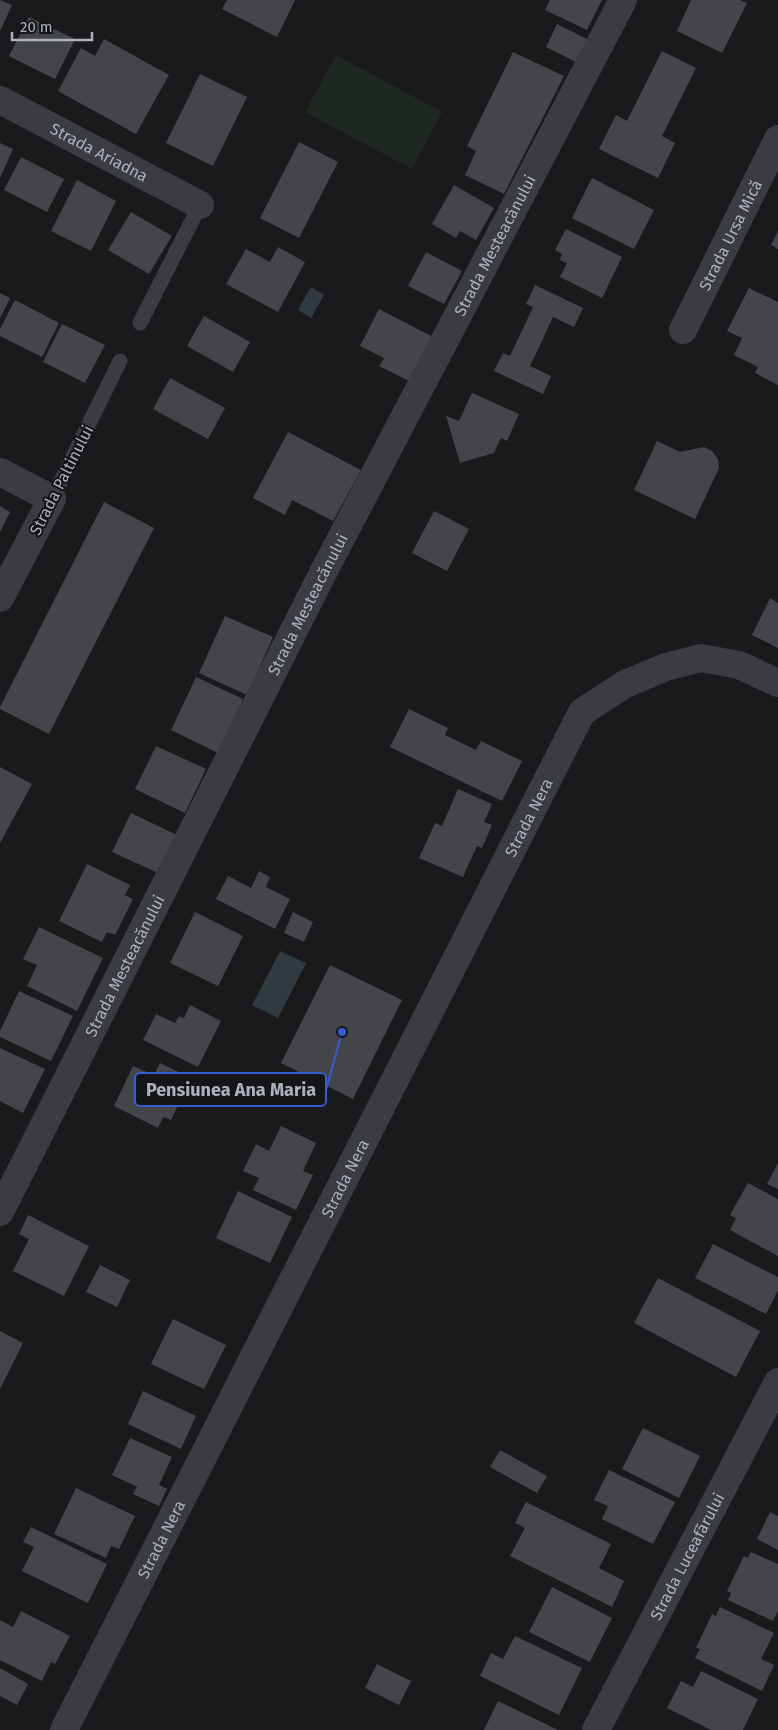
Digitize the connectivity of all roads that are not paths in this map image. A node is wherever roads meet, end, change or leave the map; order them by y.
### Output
1 (623, 0) edge
2 (0, 100) edge
3 (778, 139) edge
4 (200, 205) joint
5 (140, 324) dead end
6 (682, 330) dead end
7 (120, 361) dead end
8 (0, 472) edge
9 (52, 499) junction
10 (0, 598) edge
11 (778, 683) edge
12 (0, 1212) edge
13 (778, 1382) edge
14 (64, 1730) edge
15 (596, 1730) edge

1 - 12 street, Strada Mesteacănului
2 - 4 street, Strada Ariadna
3 - 6 street, Strada Ursa Mică
4 - 5 lane
7 - 9 lane, Strada Paltinului
8 - 9 street
9 - 10 street, Strada Paltinului
11 - 14 street, Strada Nera
13 - 15 street, Strada Luceafărului

